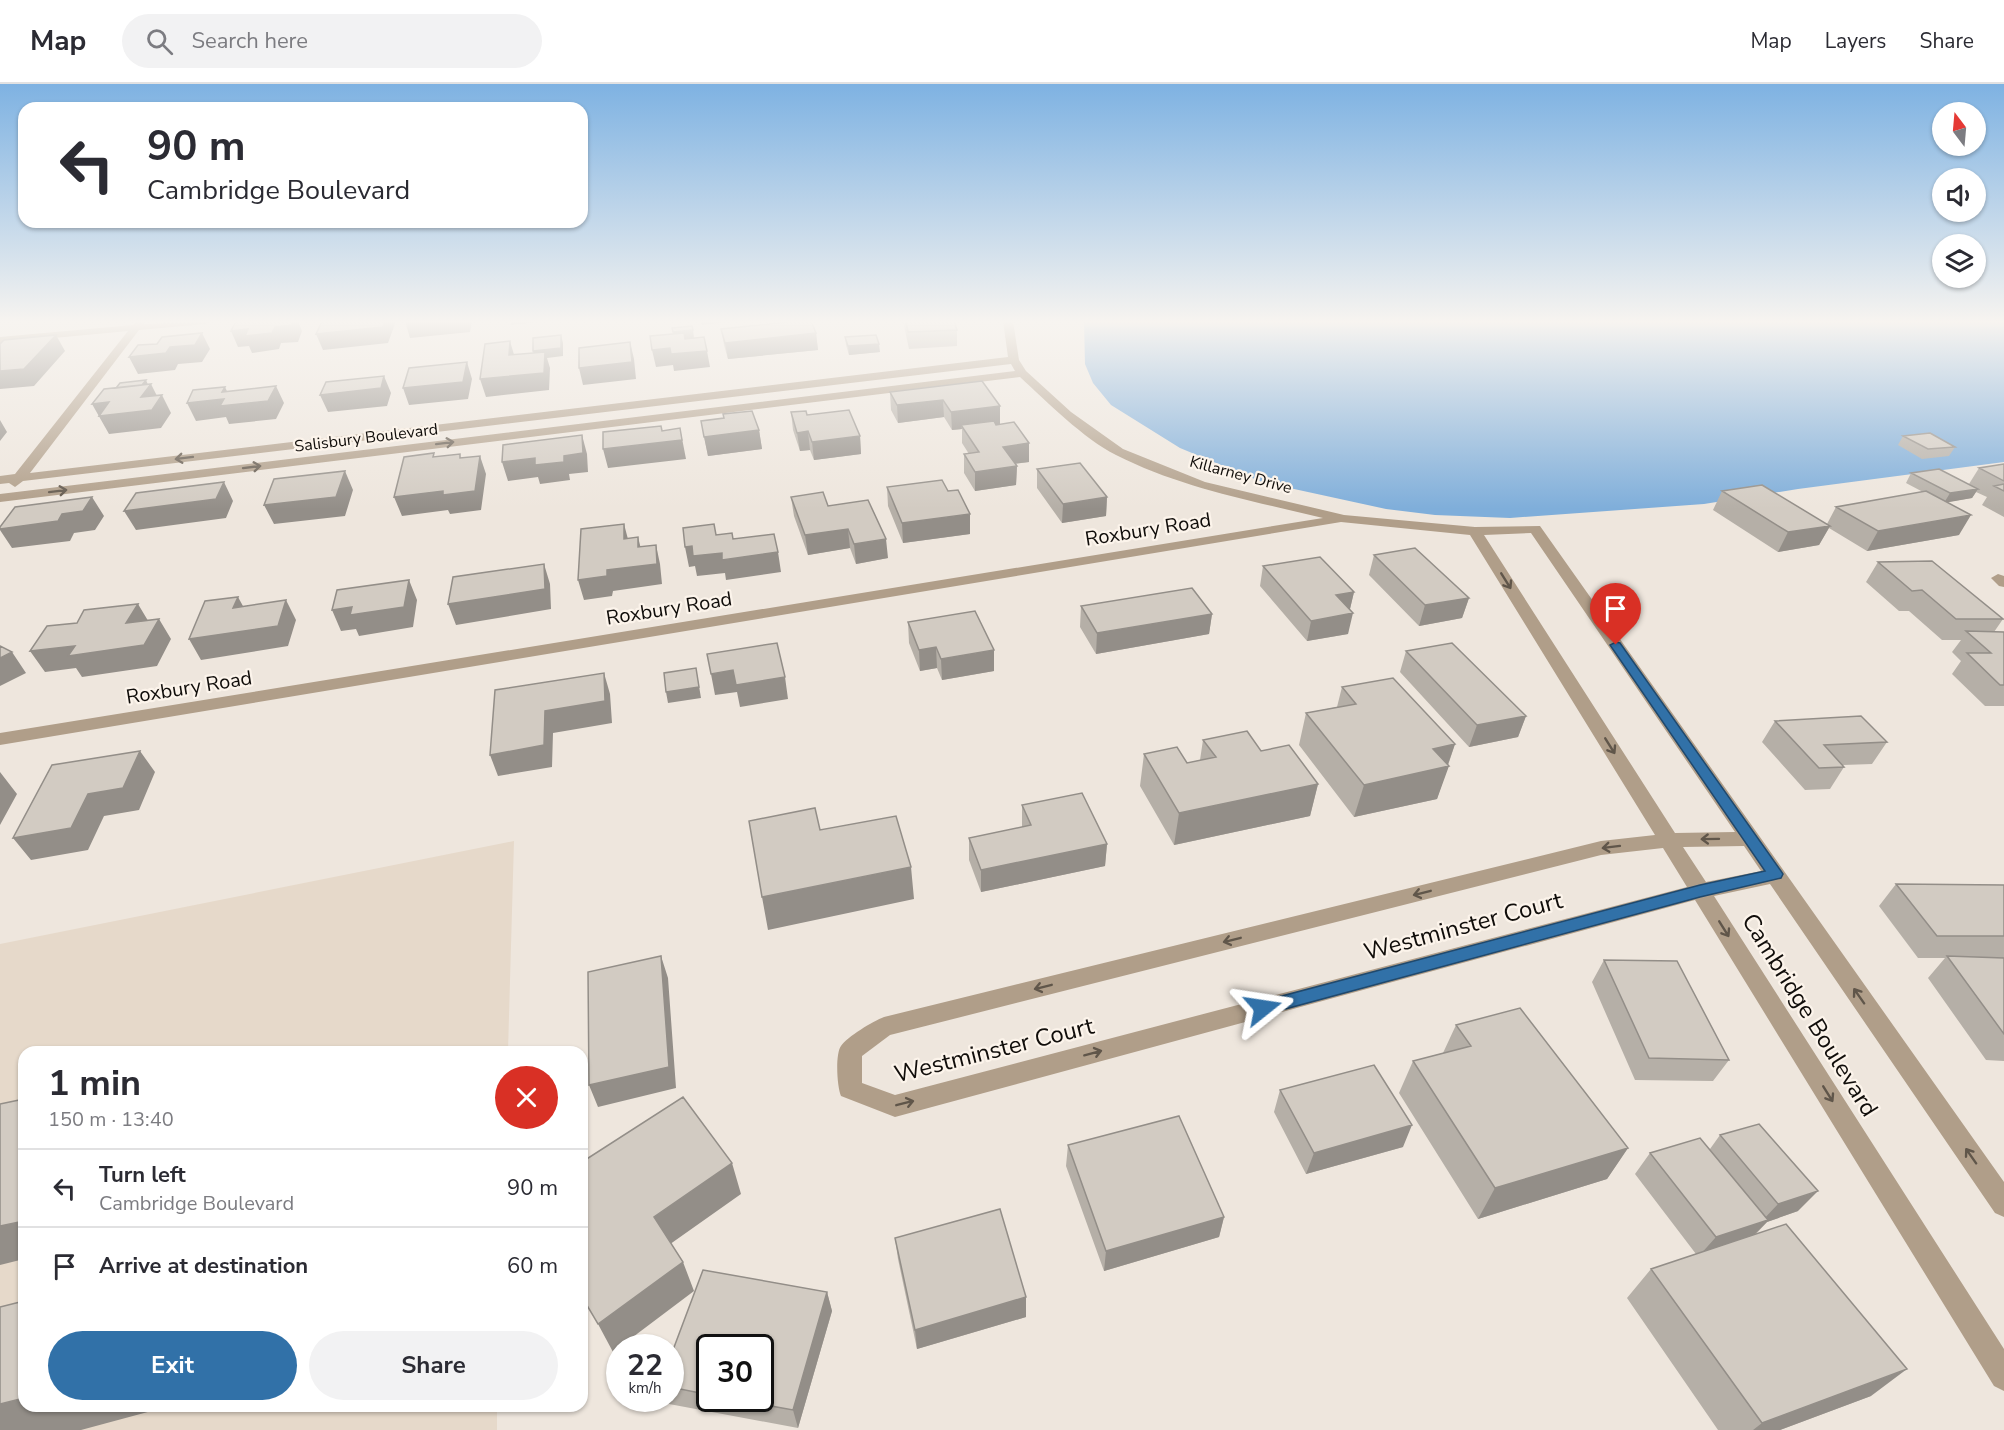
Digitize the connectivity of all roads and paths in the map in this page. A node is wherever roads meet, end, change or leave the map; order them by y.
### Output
1 (92, 384) edge
2 (813, 384) edge
3 (935, 384) edge
4 (1034, 384) edge
5 (20, 478) junction
6 (0, 480) edge
7 (1, 500) edge
8 (1344, 519) junction
9 (1475, 531) junction
10 (0, 739) edge
11 (1750, 838) junction
12 (1669, 840) junction
13 (1775, 874) junction
14 (1700, 891) junction
15 (2004, 1204) edge
16 (2004, 1376) edge

1 - 5 street
2 -> 5 street, Salisbury Boulevard
7 -> 3 street, Salisbury Boulevard
4 - 8 street, Killarney Drive
5 - 6 street, Salisbury Boulevard
5 - 7 street
8 - 9 street, Killarney Drive
8 - 10 street, Roxbury Road
9 - 11 street, Killarney Drive
9 -> 12 street, Cambridge Boulevard
11 -> 12 street, Westminster Court
11 - 13 street
12 - 14 street, Cambridge Boulevard
12 -> 14 street, Westminster Court
13 - 14 street, Westminster Court
15 -> 13 street
14 -> 16 street, Cambridge Boulevard

